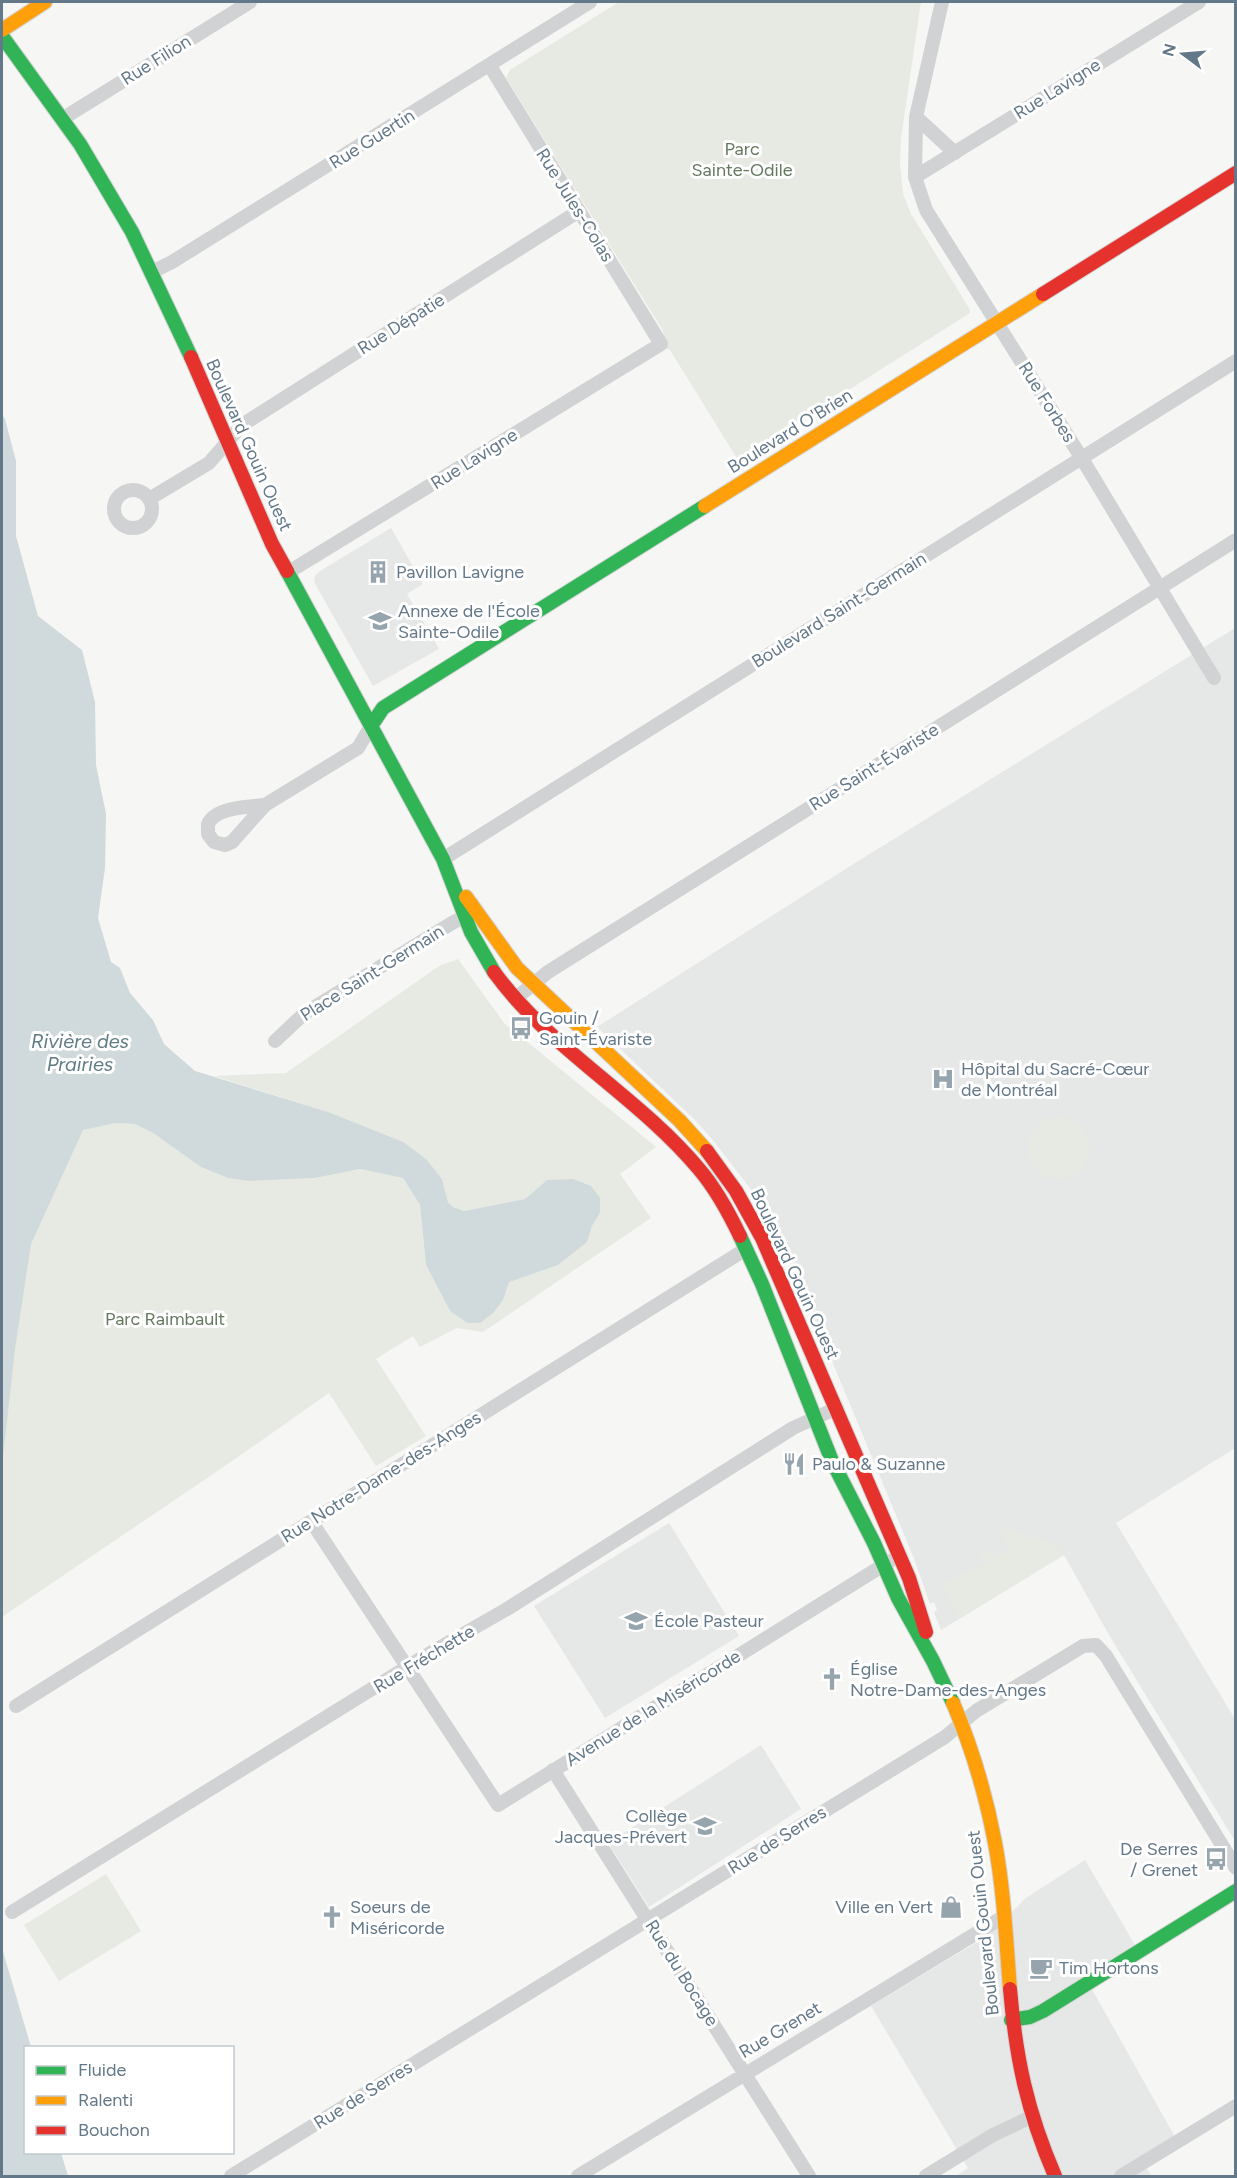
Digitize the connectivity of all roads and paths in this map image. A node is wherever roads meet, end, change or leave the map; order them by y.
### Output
1 (45, 2) edge
2 (250, 2) edge
3 (590, 2) edge
4 (942, 2) edge
5 (1199, 2) edge
6 (2, 30) edge
7 (2, 36) edge
8 (490, 66) junction
9 (916, 117) junction
10 (62, 119) junction
11 (955, 153) junction
12 (1236, 173) edge
13 (915, 177) junction
14 (579, 211) junction
15 (152, 272) junction
16 (997, 322) junction
17 (661, 344) joint
18 (1236, 362) edge
19 (227, 442) junction
20 (1081, 458) junction
21 (149, 499) dead end
22 (1236, 540) edge
23 (287, 573) junction
24 (1160, 587) junction
25 (1214, 678) dead end
26 (371, 726) junction
27 (265, 804) dead end
28 (443, 859) junction
29 (471, 914) junction
30 (533, 983) junction
31 (516, 998) junction
32 (275, 1041) dead end
33 (747, 1249) junction
34 (837, 1408) junction
35 (815, 1418) junction
36 (311, 1521) junction
37 (899, 1556) junction
38 (883, 1565) junction
39 (407, 1667) junction
40 (938, 1669) junction
41 (16, 1706) dead end
42 (961, 1724) junction
43 (553, 1770) junction
44 (1236, 1869) edge
45 (1236, 1891) edge
46 (12, 1912) dead end
47 (1003, 1917) junction
48 (649, 1919) junction
49 (1011, 2020) junction
50 (744, 2074) junction
51 (1236, 2106) edge
52 (1031, 2117) junction
53 (231, 2176) edge
54 (578, 2176) edge
55 (809, 2176) edge
56 (926, 2176) edge
57 (1055, 2176) edge
58 (1121, 2176) edge

1 - 6 main road
2 - 10 street, Rue Filion
3 - 8 street, Rue Guertin
4 - 9 street, Rue Forbes
5 - 11 street, Rue Lavigne
7 - 10 main road, Boulevard Gouin Ouest
8 - 14 street, Rue Jules-Colas
8 - 15 street, Rue Guertin
9 - 11 street
9 - 13 street, Rue Forbes
10 - 15 main road, Boulevard Gouin Ouest
11 - 13 street, Rue Lavigne
12 - 16 main road, Boulevard O'Brien
13 - 16 street, Rue Forbes
14 - 17 street, Rue Jules-Colas
14 - 19 street, Rue Dépatie
15 - 19 main road, Boulevard Gouin Ouest
16 - 20 street, Rue Forbes
16 - 26 main road, Boulevard O'Brien
17 - 23 street, Rue Lavigne
18 - 20 street, Boulevard Saint-Germain
19 - 21 street, Rue Dépatie
19 - 23 main road, Boulevard Gouin Ouest
20 - 24 street, Rue Forbes
20 - 28 street, Boulevard Saint-Germain
22 - 24 street, Rue Saint-Évariste
23 - 26 main road, Boulevard Gouin Ouest
24 - 25 street, Rue Forbes
24 - 30 street, Rue Saint-Évariste
26 - 27 street
26 - 28 main road, Boulevard Gouin Ouest
28 - 29 main road, Boulevard Gouin Ouest
29 - 30 main road, Boulevard Gouin Ouest
29 - 31 main road, Boulevard Gouin Ouest
29 - 32 street, Place Saint-Germain
30 - 31 street, Rue Saint-Évariste
30 - 34 main road, Boulevard Gouin Ouest
31 - 33 main road, Boulevard Gouin Ouest
33 - 35 main road, Boulevard Gouin Ouest
33 - 36 street, Rue Notre-Dame-des-Anges
34 - 35 street, Rue Fréchette
34 - 37 main road, Boulevard Gouin Ouest
35 - 38 main road, Boulevard Gouin Ouest
35 - 39 street, Rue Fréchette
36 - 39 street
36 - 41 street, Rue Notre-Dame-des-Anges
37 - 38 street, Avenue de la Miséricorde
37 - 40 main road, Boulevard Gouin Ouest
38 - 40 main road, Boulevard Gouin Ouest
38 - 43 street, Avenue de la Miséricorde
39 - 43 street, Avenue de la Miséricorde
39 - 46 street, Rue Fréchette
40 - 42 main road, Boulevard Gouin Ouest
42 - 44 street, Rue de Serres
42 - 47 main road, Boulevard Gouin Ouest
42 - 48 street, Rue de Serres
43 - 48 street, Rue du Bocage
45 - 49 main road
47 - 49 main road, Boulevard Gouin Ouest
47 - 50 street, Rue Grenet
48 - 50 street, Rue du Bocage
48 - 53 street, Rue de Serres
49 - 52 main road, Boulevard Gouin Ouest
50 - 54 street, Rue Grenet
50 - 55 street, Rue du Bocage
51 - 58 street
52 - 56 street
52 - 57 main road, Boulevard Gouin Ouest

